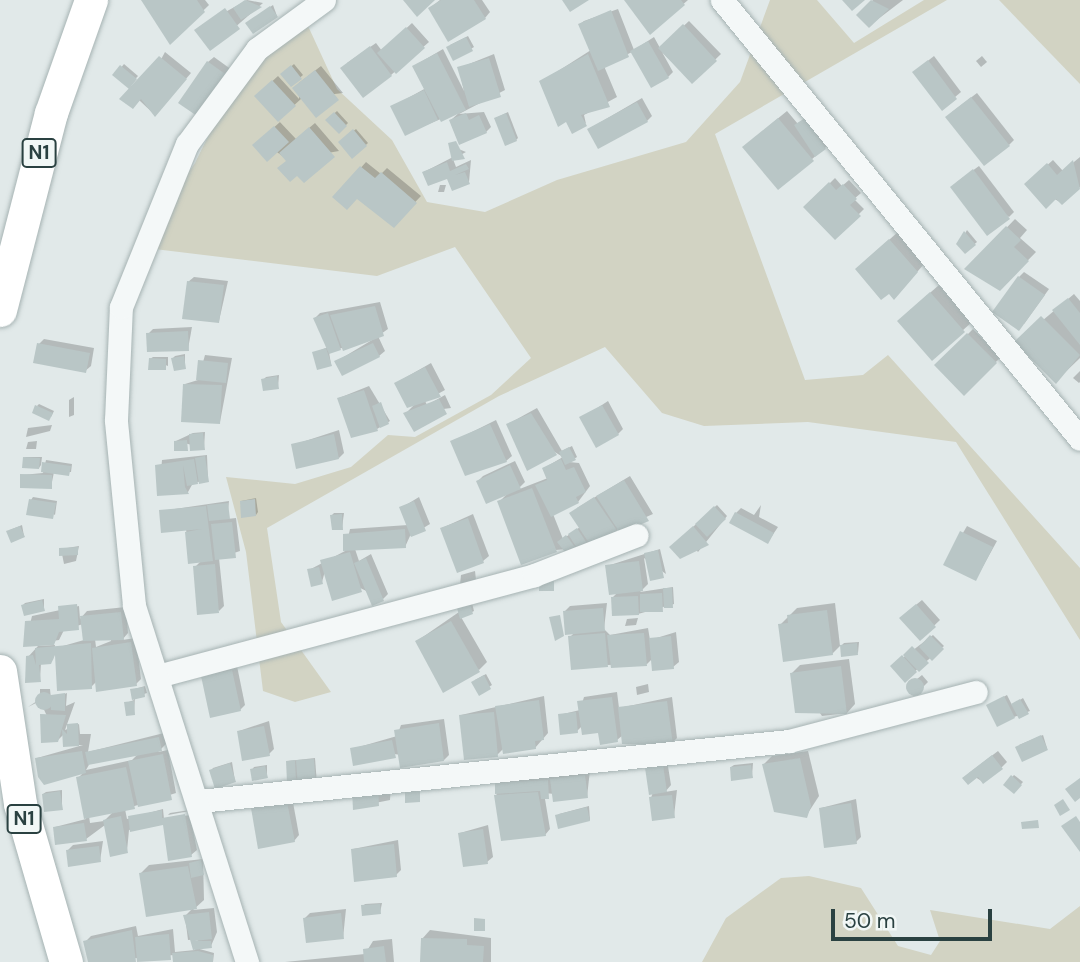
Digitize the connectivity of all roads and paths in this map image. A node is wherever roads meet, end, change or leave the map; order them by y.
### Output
1 (91, 0) edge
2 (324, 0) edge
3 (722, 0) edge
4 (0, 310) edge
5 (1080, 439) edge
6 (637, 535) dead end
7 (0, 671) edge
8 (158, 676) junction
9 (976, 692) dead end
10 (4, 729) edge
11 (7, 771) edge
12 (199, 801) junction
13 (66, 962) edge
14 (247, 962) edge

1 - 4 highway, N1
2 - 8 street
3 - 5 street
6 - 8 street
7 - 10 highway, N1
8 - 12 street
9 - 12 street
10 - 11 highway, N1
11 - 13 highway, N1
12 - 14 street

